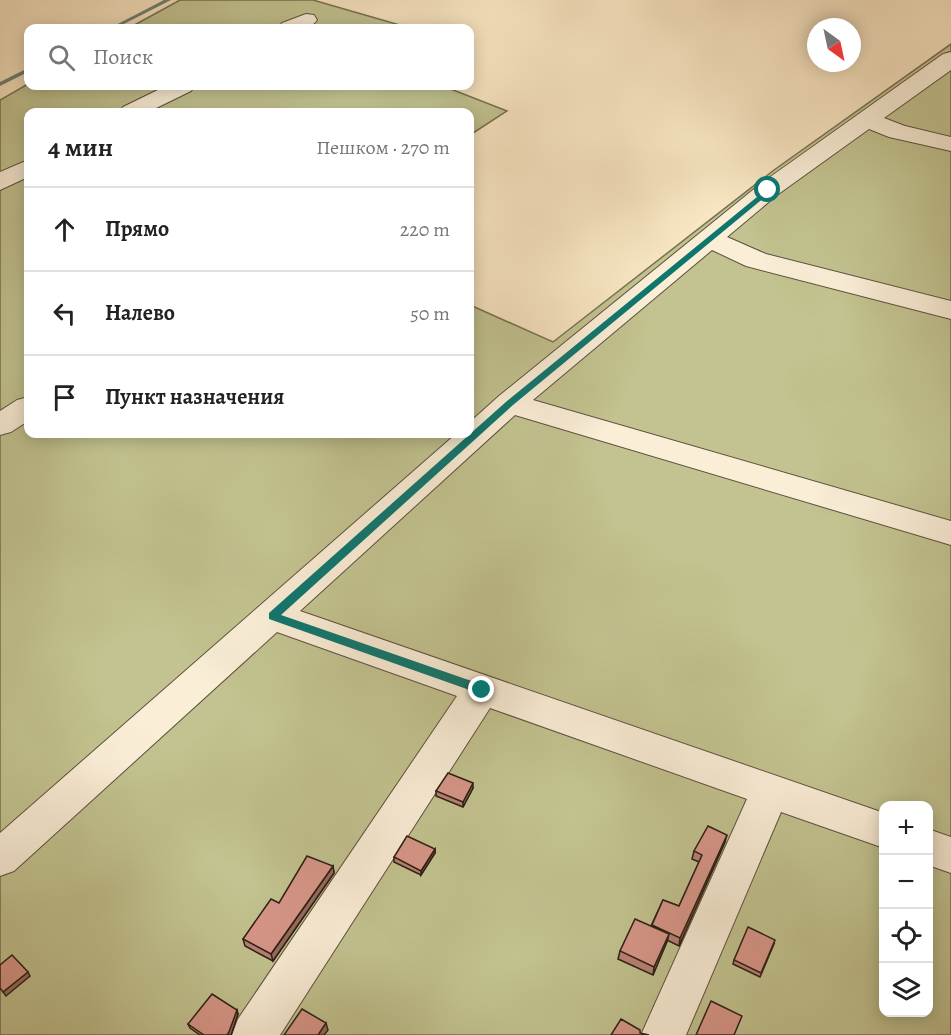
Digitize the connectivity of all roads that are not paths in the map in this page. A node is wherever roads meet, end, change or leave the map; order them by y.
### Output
1 (951, 59) edge
2 (175, 90) edge
3 (140, 108) edge
4 (866, 120) junction
5 (951, 144) edge
6 (24, 169) edge
7 (0, 182) edge
8 (709, 239) junction
9 (951, 310) edge
10 (510, 403) junction
11 (24, 410) edge
12 (0, 425) edge
13 (474, 435) edge
14 (471, 438) edge
15 (951, 533) edge
16 (273, 616) junction
17 (482, 690) junction
18 (770, 790) junction
19 (879, 829) edge
20 (933, 849) edge
21 (951, 855) edge
22 (0, 858) edge
23 (254, 1035) edge
24 (663, 1035) edge

1 - 4 street
2 - 3 street
4 - 5 street
4 - 8 street
6 - 7 street
8 - 9 street
8 - 10 street
10 - 13 street
10 - 15 street
11 - 12 street
14 - 16 street
16 - 17 street
16 - 22 street
17 - 18 street
17 - 23 street
18 - 19 street
18 - 24 street
20 - 21 street

